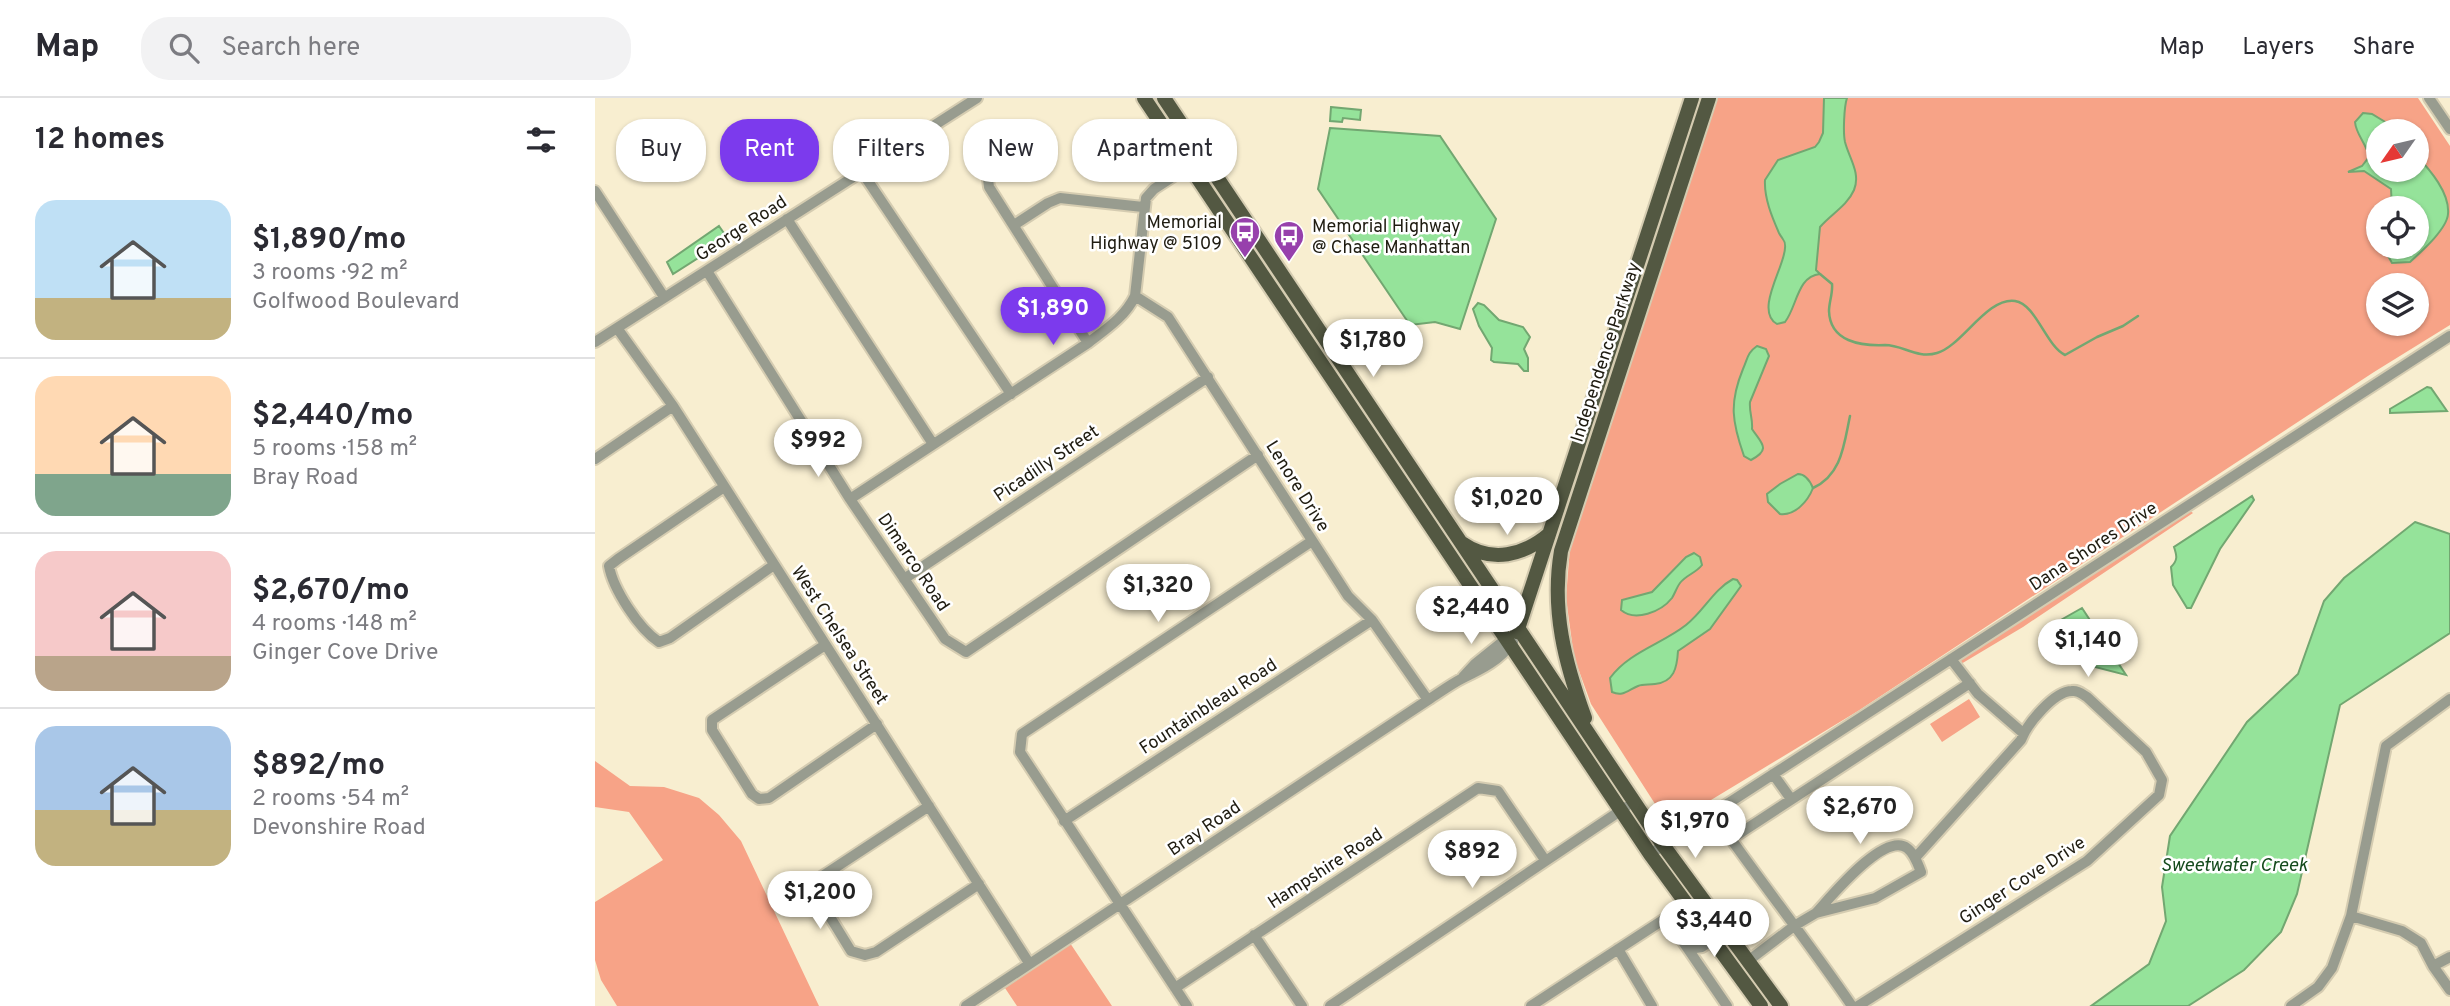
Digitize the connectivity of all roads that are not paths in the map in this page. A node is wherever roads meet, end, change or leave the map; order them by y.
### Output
1 (978, 98) edge
2 (1144, 98) edge
3 (1164, 98) edge
4 (1692, 98) edge
5 (1709, 98) edge
6 (2429, 98) edge
7 (945, 119) edge
8 (1158, 119) edge
9 (1178, 119) edge
10 (2450, 129) edge
11 (846, 182) edge
12 (869, 182) edge
13 (988, 182) edge
14 (1165, 182) edge
15 (1200, 182) edge
16 (1220, 182) edge
17 (595, 191) edge
18 (1143, 207) junction
19 (787, 219) junction
20 (1014, 225) junction
21 (707, 271) junction
22 (1135, 296) junction
23 (1296, 296) junction
24 (664, 297) junction
25 (1283, 305) junction
26 (617, 328) junction
27 (2450, 336) edge
28 (595, 342) edge
29 (1088, 342) junction
30 (1208, 377) junction
31 (1011, 394) junction
32 (673, 406) junction
33 (1370, 407) junction
34 (1357, 416) junction
35 (933, 444) junction
36 (1258, 455) junction
37 (595, 459) edge
38 (724, 487) junction
39 (850, 499) junction
40 (1437, 506) junction
41 (1423, 515) junction
42 (1550, 533) junction
43 (1312, 541) junction
44 (1462, 543) junction
45 (774, 565) junction
46 (904, 579) junction
47 (1372, 620) junction
48 (1514, 639) junction
49 (825, 645) junction
50 (1951, 659) junction
51 (1970, 683) junction
52 (2450, 699) edge
53 (1428, 700) junction
54 (877, 724) junction
55 (2023, 733) junction
56 (1595, 742) junction
57 (1773, 774) junction
58 (1791, 799) junction
59 (1634, 800) junction
60 (929, 806) junction
61 (1621, 811) junction
62 (1064, 821) junction
63 (1663, 845) junction
64 (1650, 854) junction
65 (1915, 858) junction
66 (1545, 860) junction
67 (979, 884) junction
68 (1699, 896) junction
69 (1119, 905) junction
70 (1686, 905) junction
71 (1816, 913) junction
72 (2351, 916) junction
73 (1794, 926) junction
74 (1675, 930) dead end
75 (1254, 935) junction
76 (1707, 943) junction
77 (1618, 949) junction
78 (1692, 954) junction
79 (2450, 957) edge
80 (1748, 961) junction
81 (1029, 963) junction
82 (2433, 966) junction
83 (1175, 988) junction
84 (2450, 990) edge
85 (966, 1006) edge
86 (1187, 1006) edge
87 (1302, 1006) edge
88 (1330, 1006) edge
89 (1531, 1006) edge
90 (1652, 1006) edge
91 (1727, 1006) edge
92 (1761, 1006) edge
93 (1781, 1006) edge
94 (1852, 1006) edge
95 (1858, 1006) edge
96 (2291, 1006) edge

1 - 7 street, George Road
2 - 8 main road
3 - 9 main road
4 - 42 main road, Independence Parkway
5 - 56 main road, Independence Parkway
6 - 10 street
11 - 19 street, George Road
12 - 31 street
13 - 20 street
14 - 18 street
15 - 25 main road
16 - 23 main road
17 - 24 street
18 - 20 street
18 - 22 street
19 - 21 street, George Road
19 - 35 street
20 - 29 street
21 - 24 street, George Road
21 - 39 street, Dimarco Road
22 - 29 street
22 - 30 street, Lenore Drive
23 - 25 main road
23 - 33 main road
24 - 26 street, George Road
25 - 34 main road
26 - 28 street, George Road
26 - 32 street, West Chelsea Street
27 - 50 street, Dana Shores Drive
29 - 31 street
30 - 36 street, Lenore Drive
30 - 46 street, Picadilly Street
31 - 35 street
32 - 37 street
32 - 38 street, West Chelsea Street
33 - 34 main road
33 - 40 main road
34 - 41 main road
35 - 39 street
36 - 43 street, Lenore Drive
36 - 46 street, Dimarco Road
38 - 45 street, West Chelsea Street
38 - 45 street
39 - 46 street, Dimarco Road
40 - 41 main road
40 - 44 main road
41 - 48 main road
42 - 44 main road
42 - 48 main road, Independence Parkway
43 - 47 street, Lenore Drive
43 - 62 street
44 - 48 main road
45 - 49 street, West Chelsea Street
47 - 53 street, Lenore Drive
47 - 62 street, Fountainbleau Road
48 - 53 street, Bray Road
48 - 56 main road
48 - 61 main road
49 - 54 street, West Chelsea Street
49 - 54 street
50 - 51 street
50 - 57 street, Dana Shores Drive
51 - 55 street
51 - 58 street
52 - 72 street
53 - 69 street, Bray Road
54 - 60 street, West Chelsea Street
55 - 65 street, Ginger Cove Drive
55 - 95 street, Ginger Cove Drive
56 - 59 main road
57 - 58 street
57 - 63 street, Dana Shores Drive
58 - 73 street
59 - 61 street
59 - 63 main road
60 - 67 street, West Chelsea Street
60 - 67 street
61 - 64 main road
61 - 66 street
62 - 69 street
63 - 64 street, Dana Shores Drive
63 - 68 main road
64 - 70 main road
65 - 71 street, Ginger Cove Drive
65 - 71 street, Ginger Cove Drive
66 - 75 street, Hampshire Road
66 - 88 street
67 - 81 street, West Chelsea Street
68 - 70 main road
68 - 80 main road
69 - 81 street, Bray Road
69 - 83 street
70 - 76 main road
70 - 77 street
71 - 73 street, Ginger Cove Drive
72 - 82 street
72 - 96 street
73 - 80 street, Ginger Cove Drive
73 - 94 street
74 - 78 street
75 - 83 street, Hampshire Road
75 - 87 street
76 - 78 street
76 - 92 main road
77 - 89 street
77 - 90 street
78 - 91 street
79 - 82 street
80 - 93 main road
81 - 85 street, Bray Road
82 - 84 street
83 - 86 street

